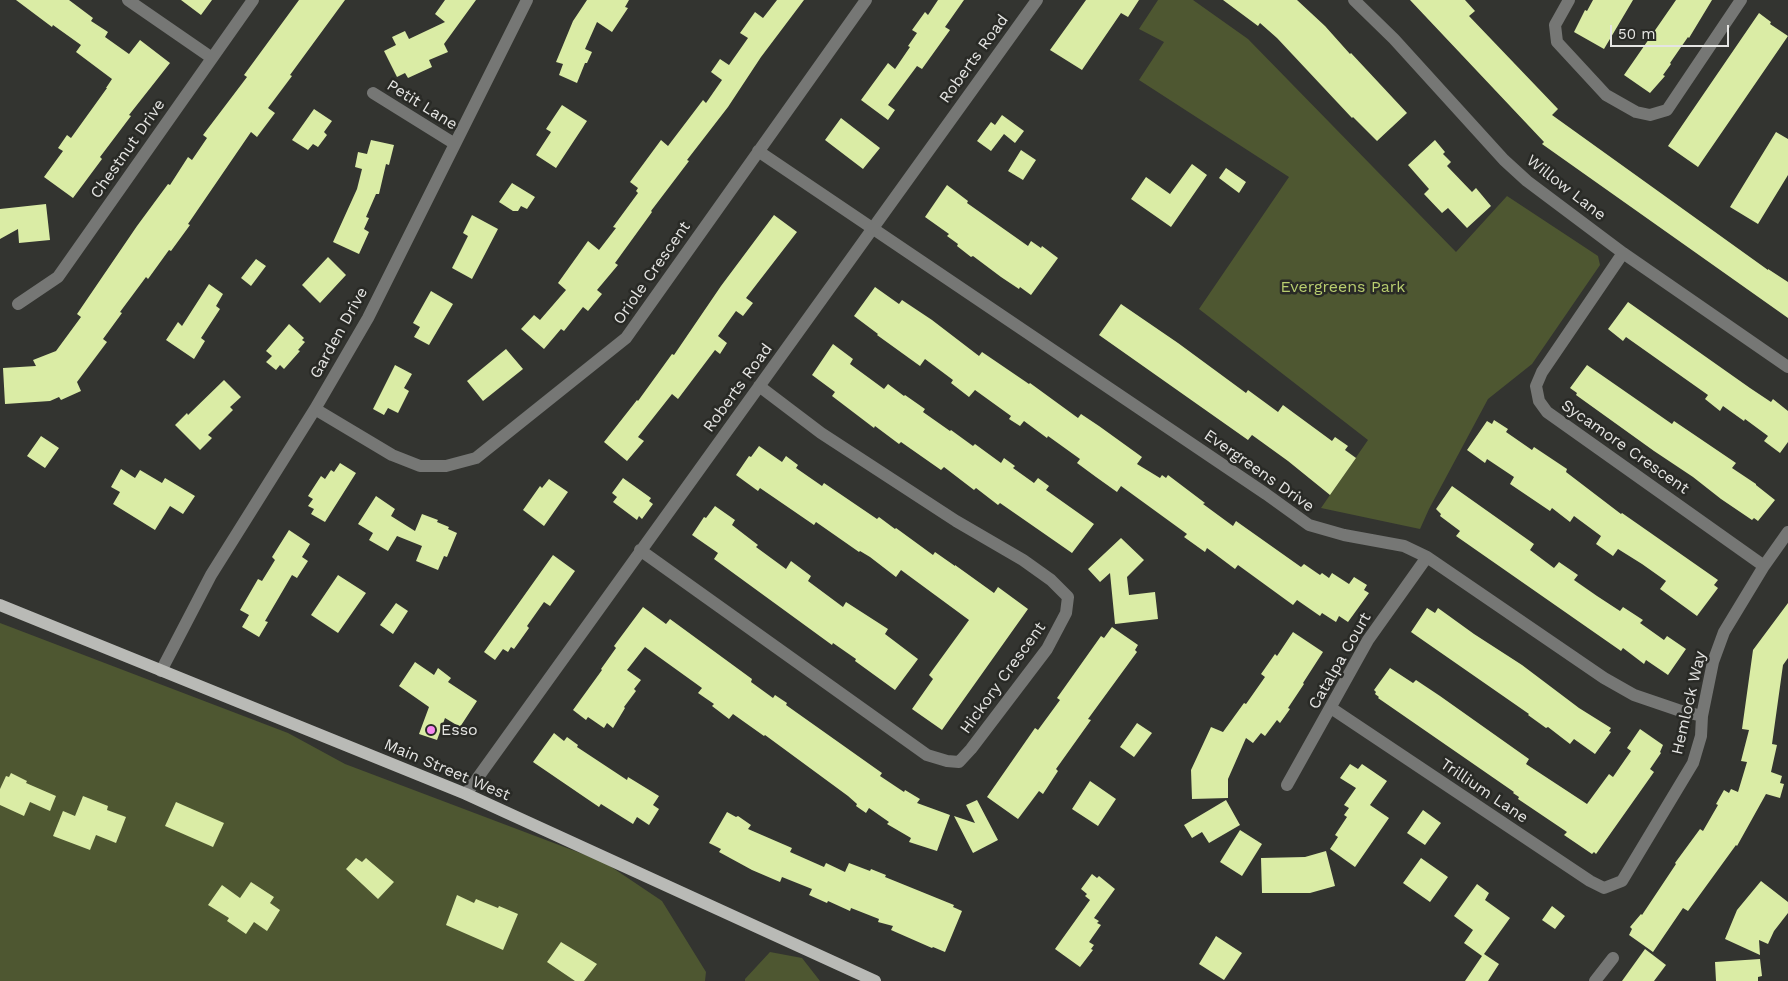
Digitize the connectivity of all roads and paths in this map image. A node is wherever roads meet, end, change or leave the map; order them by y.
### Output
1 (128, 0) edge
2 (254, 0) edge
3 (527, 0) edge
4 (866, 0) edge
5 (1036, 0) edge
6 (1354, 0) edge
7 (1569, 0) edge
8 (1741, 0) edge
9 (212, 58) junction
10 (373, 93) dead end
11 (455, 144) junction
12 (758, 151) junction
13 (873, 228) junction
14 (1623, 253) junction
15 (18, 304) dead end
16 (1788, 367) edge
17 (760, 386) junction
18 (315, 409) junction
19 (1788, 532) edge
20 (640, 550) junction
21 (1427, 556) junction
22 (1764, 566) junction
23 (0, 605) edge
24 (161, 671) junction
25 (1331, 708) junction
26 (1702, 716) junction
27 (1287, 785) dead end
28 (466, 794) junction
29 (1622, 881) joint
30 (1613, 958) dead end
31 (875, 981) edge
32 (1596, 981) edge

1 - 9 street
2 - 9 street, Chestnut Drive
3 - 11 street, Garden Drive
4 - 12 street, Oriole Crescent
5 - 13 street, Roberts Road
6 - 14 street, Willow Lane
7 - 8 street
9 - 15 street, Chestnut Drive
10 - 11 street, Petit Lane
11 - 18 street, Garden Drive
12 - 13 street, Evergreens Drive
12 - 18 street, Oriole Crescent
13 - 17 street, Roberts Road
13 - 21 street, Evergreens Drive
14 - 16 street, Willow Lane
14 - 22 street, Sycamore Crescent
17 - 20 street, Roberts Road
17 - 20 street, Hickory Crescent
18 - 24 street, Garden Drive
19 - 22 street, Hemlock Way
20 - 28 street, Roberts Road
21 - 25 street, Catalpa Court
21 - 26 street, Evergreens Drive
22 - 26 street, Hemlock Way
23 - 24 main road, Main Street West
24 - 28 main road, Main Street West
25 - 27 street, Catalpa Court
25 - 29 street, Trillium Lane
26 - 29 street, Hemlock Way
28 - 31 main road, Main Street West
30 - 32 street

